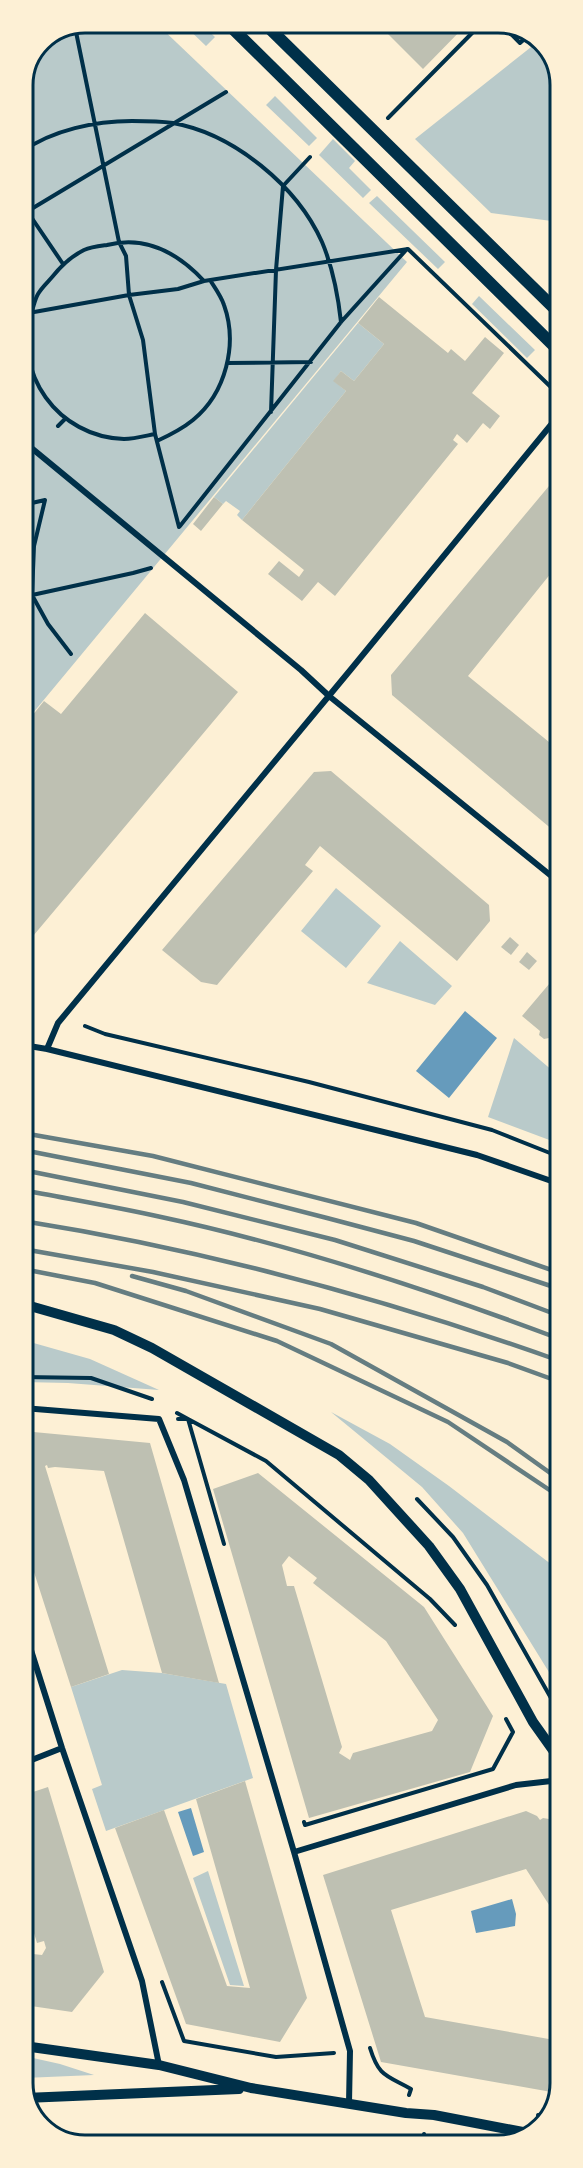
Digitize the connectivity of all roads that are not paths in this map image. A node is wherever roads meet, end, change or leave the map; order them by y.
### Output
1 (237, 33) edge
2 (274, 33) edge
3 (550, 304) edge
4 (550, 342) edge
5 (550, 427) edge
6 (33, 449) edge
7 (330, 696) junction
8 (550, 875) edge
9 (33, 1047) edge
10 (47, 1049) junction
11 (550, 1181) edge
12 (33, 1307) edge
13 (33, 1409) edge
14 (33, 1657) edge
15 (550, 1746) edge
16 (62, 1748) junction
17 (33, 1759) edge
18 (550, 1781) edge
19 (294, 1852) junction
20 (33, 2047) edge
21 (159, 2065) junction
22 (251, 2088) junction
23 (35, 2098) edge
24 (350, 2103) junction
25 (518, 2131) edge

1 - 4 main road
2 - 3 main road
5 - 7 street
6 - 7 street
7 - 8 street
7 - 10 street
9 - 10 street
10 - 11 street
12 - 15 street
13 - 19 street
14 - 16 street
16 - 17 street
16 - 21 street
18 - 19 street
19 - 24 street
20 - 21 street
21 - 22 street
22 - 23 street
22 - 24 street
24 - 25 street

